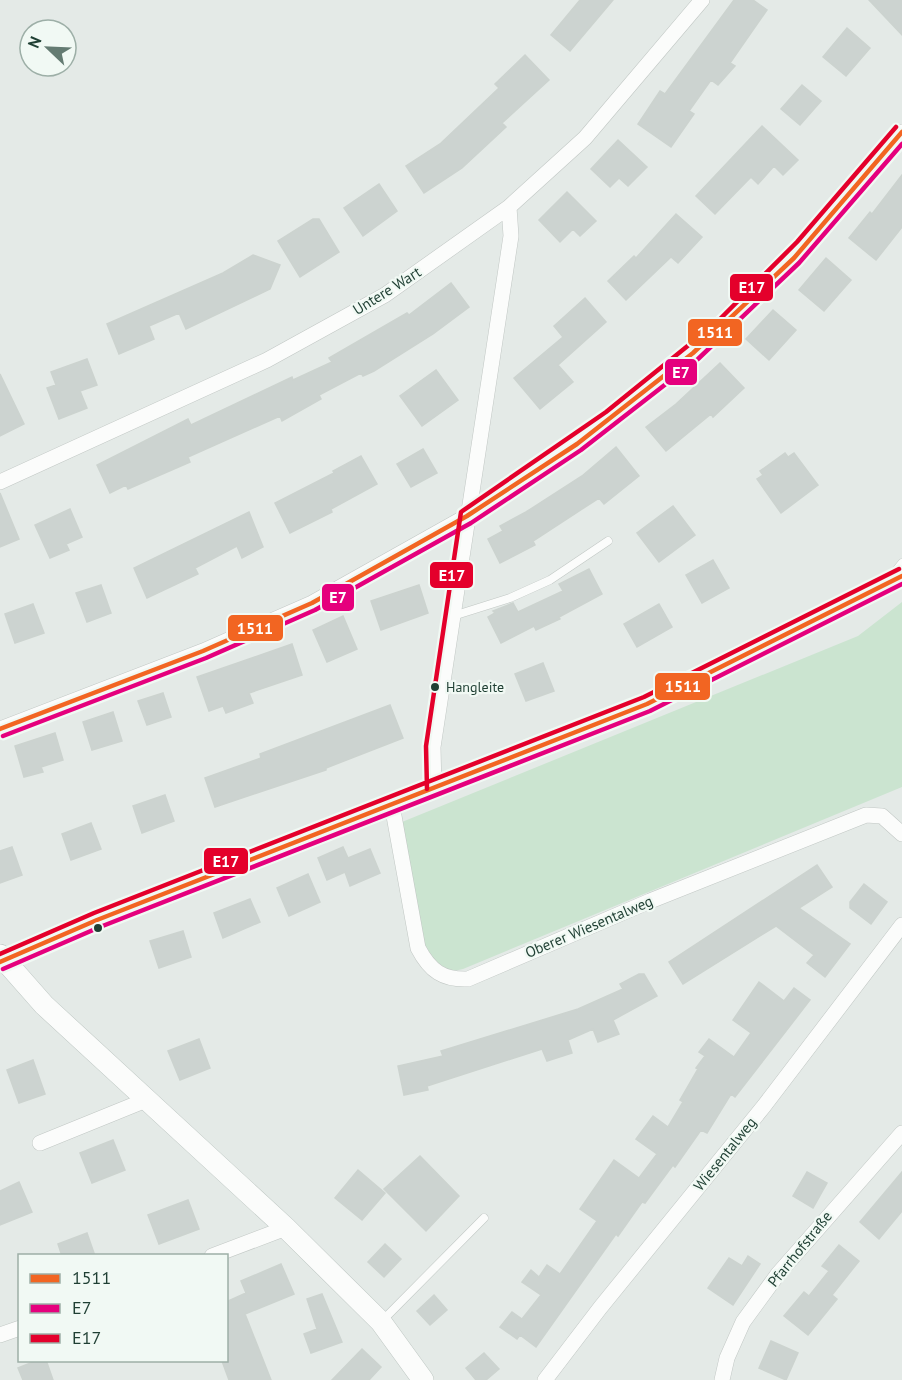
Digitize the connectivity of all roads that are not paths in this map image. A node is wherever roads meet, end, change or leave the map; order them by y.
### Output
1 (702, 0) edge
2 (902, 132) edge
3 (508, 207) junction
4 (0, 482) edge
5 (467, 516) junction
6 (608, 541) dead end
7 (902, 563) edge
8 (902, 576) edge
9 (881, 589) junction
10 (453, 616) junction
11 (0, 729) edge
12 (434, 789) junction
13 (392, 805) junction
14 (902, 834) edge
15 (902, 925) edge
16 (1, 959) edge
17 (146, 1100) junction
18 (902, 1133) edge
19 (40, 1143) dead end
20 (484, 1218) dead end
21 (286, 1228) junction
22 (217, 1254) edge
23 (381, 1322) junction
24 (18, 1329) edge
25 (0, 1335) edge
26 (423, 1380) edge
27 (545, 1380) edge
28 (722, 1380) edge

1 - 3 street, Untere Wart
2 - 5 street
3 - 4 street, Untere Wart
3 - 5 street
5 - 10 street
5 - 11 street
6 - 10 lane
7 - 9 lane
8 - 9 street
9 - 12 street
10 - 12 street
12 - 13 street
13 - 14 street, Oberer Wiesentalweg
13 - 16 street
15 - 27 street, Wiesentalweg
16 - 17 street
17 - 19 street
17 - 21 street
18 - 28 street, Pfarrhofstraße
20 - 23 lane
21 - 22 street
21 - 23 street
23 - 26 street
24 - 25 street

